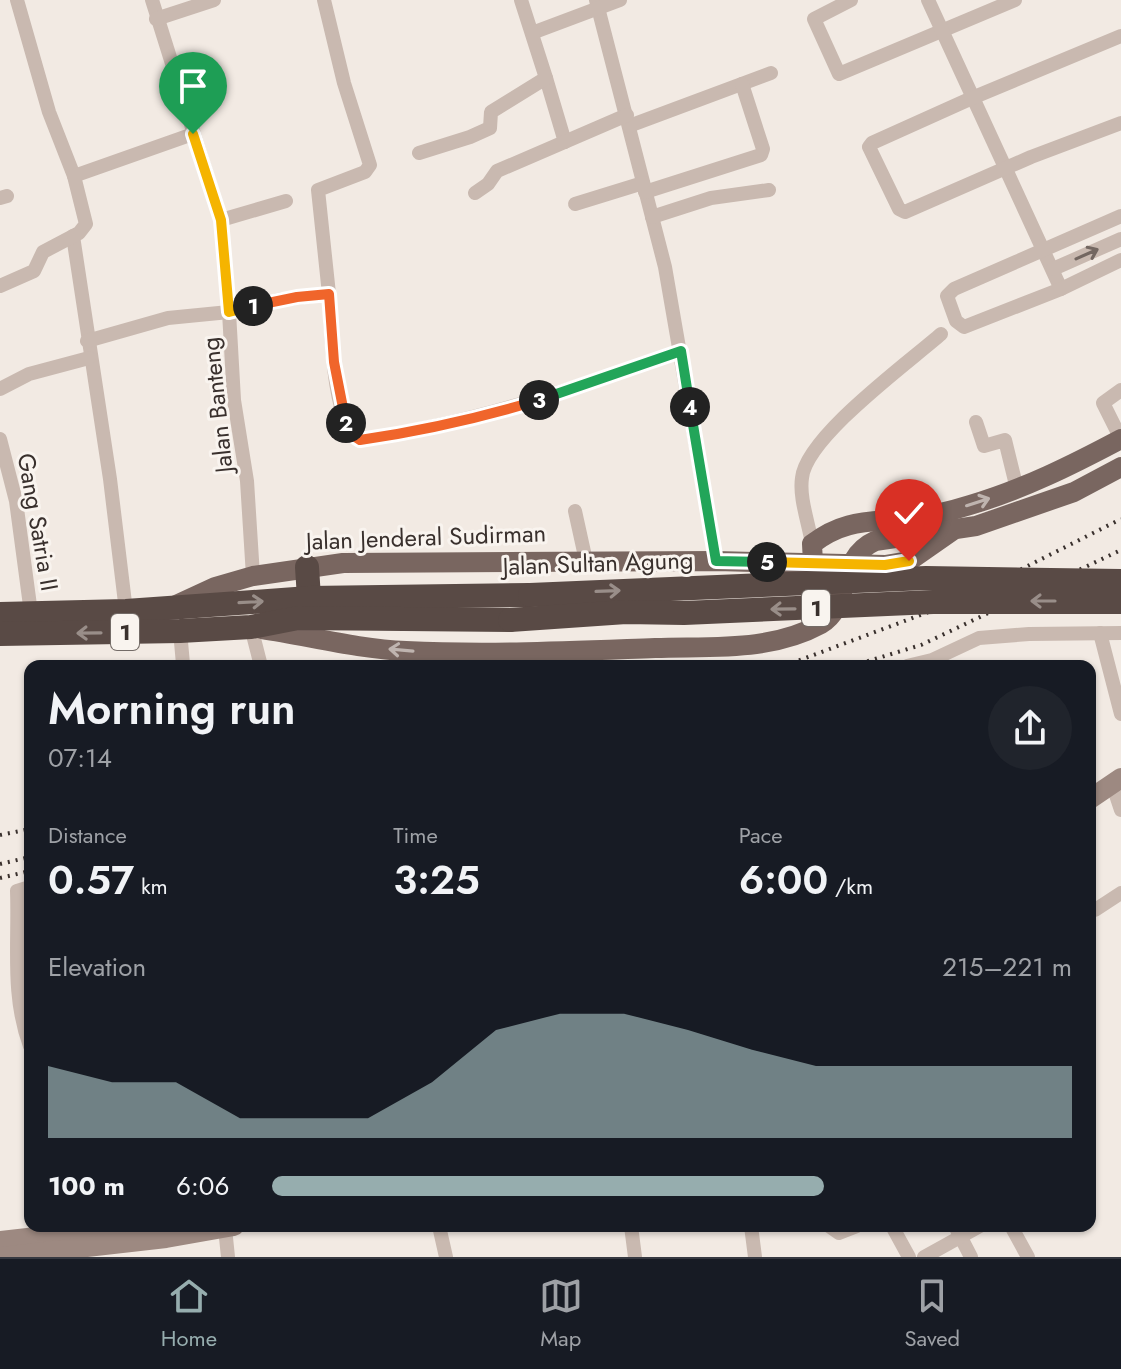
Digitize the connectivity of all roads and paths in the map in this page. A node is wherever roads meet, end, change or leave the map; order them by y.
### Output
1 (17, 0) edge
2 (152, 0) edge
3 (214, 0) edge
4 (324, 0) edge
5 (521, 0) edge
6 (620, 0) edge
7 (851, 0) edge
8 (928, 0) edge
9 (1015, 0) edge
10 (598, 4) edge
11 (156, 19) junction
12 (941, 31) junction
13 (532, 33) junction
14 (1121, 36) edge
15 (771, 73) dead end
16 (546, 78) junction
17 (742, 84) junction
18 (972, 98) junction
19 (628, 121) junction
20 (1121, 123) edge
21 (193, 134) junction
22 (565, 142) junction
23 (419, 153) dead end
24 (1008, 169) junction
25 (74, 176) junction
26 (644, 188) junction
27 (769, 190) dead end
28 (475, 193) dead end
29 (286, 201) dead end
30 (575, 204) dead end
31 (1121, 216) edge
32 (652, 217) junction
33 (221, 220) junction
34 (73, 236) junction
35 (1121, 239) edge
36 (1044, 250) junction
37 (1121, 260) edge
38 (1053, 269) junction
39 (0, 286) edge
40 (1061, 289) junction
41 (329, 294) junction
42 (229, 312) junction
43 (941, 334) dead end
44 (87, 341) junction
45 (681, 351) junction
46 (89, 358) junction
47 (0, 389) edge
48 (1121, 390) edge
49 (976, 422) dead end
50 (0, 439) edge
51 (1121, 439) edge
52 (1121, 467) edge
53 (1017, 489) junction
54 (575, 511) dead end
55 (813, 554) junction
56 (586, 561) junction
57 (716, 561) junction
58 (850, 565) junction
59 (307, 567) junction
60 (253, 576) junction
61 (1121, 581) edge
62 (1121, 602) edge
63 (173, 607) junction
64 (303, 608) junction
65 (126, 611) junction
66 (31, 613) junction
67 (0, 614) edge
68 (251, 627) junction
69 (180, 631) junction
70 (804, 631) junction
71 (1100, 633) junction
72 (1121, 633) edge
73 (0, 634) edge
74 (183, 660) edge
75 (259, 660) edge
76 (932, 660) edge
77 (1121, 714) edge
78 (1120, 793) edge
79 (1096, 798) edge
80 (1096, 808) edge
81 (24, 889) edge
82 (1121, 893) edge
83 (1096, 909) edge
84 (16, 980) junction
85 (0, 985) edge
86 (24, 1027) edge
87 (80, 1232) edge
88 (201, 1232) edge
89 (230, 1232) edge
90 (440, 1232) edge
91 (632, 1232) edge
92 (752, 1232) edge
93 (895, 1232) edge
94 (958, 1232) edge
95 (1014, 1232) edge
96 (7, 1253) edge
97 (933, 1255) edge
98 (228, 1257) edge
99 (446, 1257) edge
100 (635, 1257) edge
101 (755, 1257) edge
102 (909, 1257) edge
103 (971, 1257) edge
104 (1028, 1257) edge

1 - 25 street
2 - 11 street, Jalan Banteng
3 - 11 street
4 - 41 street
5 - 13 street
6 - 10 street
7 - 12 street
8 - 12 street
9 - 12 street
10 - 13 street
10 - 19 street
11 - 21 street, Jalan Banteng
12 - 18 street
13 - 16 street
14 - 18 street
15 - 17 street
16 - 22 street
16 - 23 street
17 - 19 street
17 - 26 street
18 - 24 street
18 - 24 street
19 - 22 street
19 - 26 street
20 - 24 street
21 - 25 street
21 - 33 street, Jalan Banteng
22 - 28 street
24 - 36 street
25 - 34 street
26 - 30 street
26 - 32 street
27 - 32 street
29 - 33 street
31 - 36 street
32 - 45 street
33 - 42 street, Jalan Banteng
34 - 39 street
34 - 44 street
38 -> 35 street
36 - 38 street
36 - 40 street
37 - 40 street
38 - 40 street
41 - 42 street
41 - 45 street
42 - 44 street
42 - 60 street, Jalan Banteng
43 - 55 street
44 - 46 street
45 - 57 street
46 - 47 street
46 - 65 street
48 - 51 street
49 - 53 street
50 - 66 street, Gang Satria II
51 - 53 main road
52 - 58 main road
55 -> 53 main road
54 - 56 street
55 - 57 main road, Jalan Jenderal Sudirman
55 - 58 main road, Jalan Jenderal Sudirman
55 - 70 main road
56 - 57 main road, Jalan Jenderal Sudirman
56 - 59 main road, Jalan Jenderal Sudirman
58 - 70 main road
59 - 60 main road, Jalan Jenderal Sudirman
59 - 64 highway
60 - 63 main road, Jalan Jenderal Sudirman
64 -> 61 highway, Jalan Sultan Agung / 1, bridge
62 -> 64 highway, Jalan Sultan Agung / 1, bridge
63 -> 64 highway, Jalan Sultan Agung / 1
63 - 65 highway, Jalan Jenderal Sudirman / 1
64 - 68 highway, 1
65 - 66 highway, Jalan Jenderal Sudirman / 1
66 - 67 highway, Jalan Jenderal Sudirman / 1
68 - 69 highway, 1
70 -> 68 main road
68 - 75 street
69 -> 73 highway, 1
69 - 74 street
71 - 72 street
71 - 76 street
71 - 77 street
78 - 79 street
78 - 80 street
81 - 84 street
82 - 83 street
84 - 85 street
84 - 86 street
87 - 96 street
88 - 96 street
89 - 98 street
90 - 99 street
91 - 100 street
92 - 101 street
93 - 102 street
94 - 97 street
94 - 103 street
95 - 104 street

